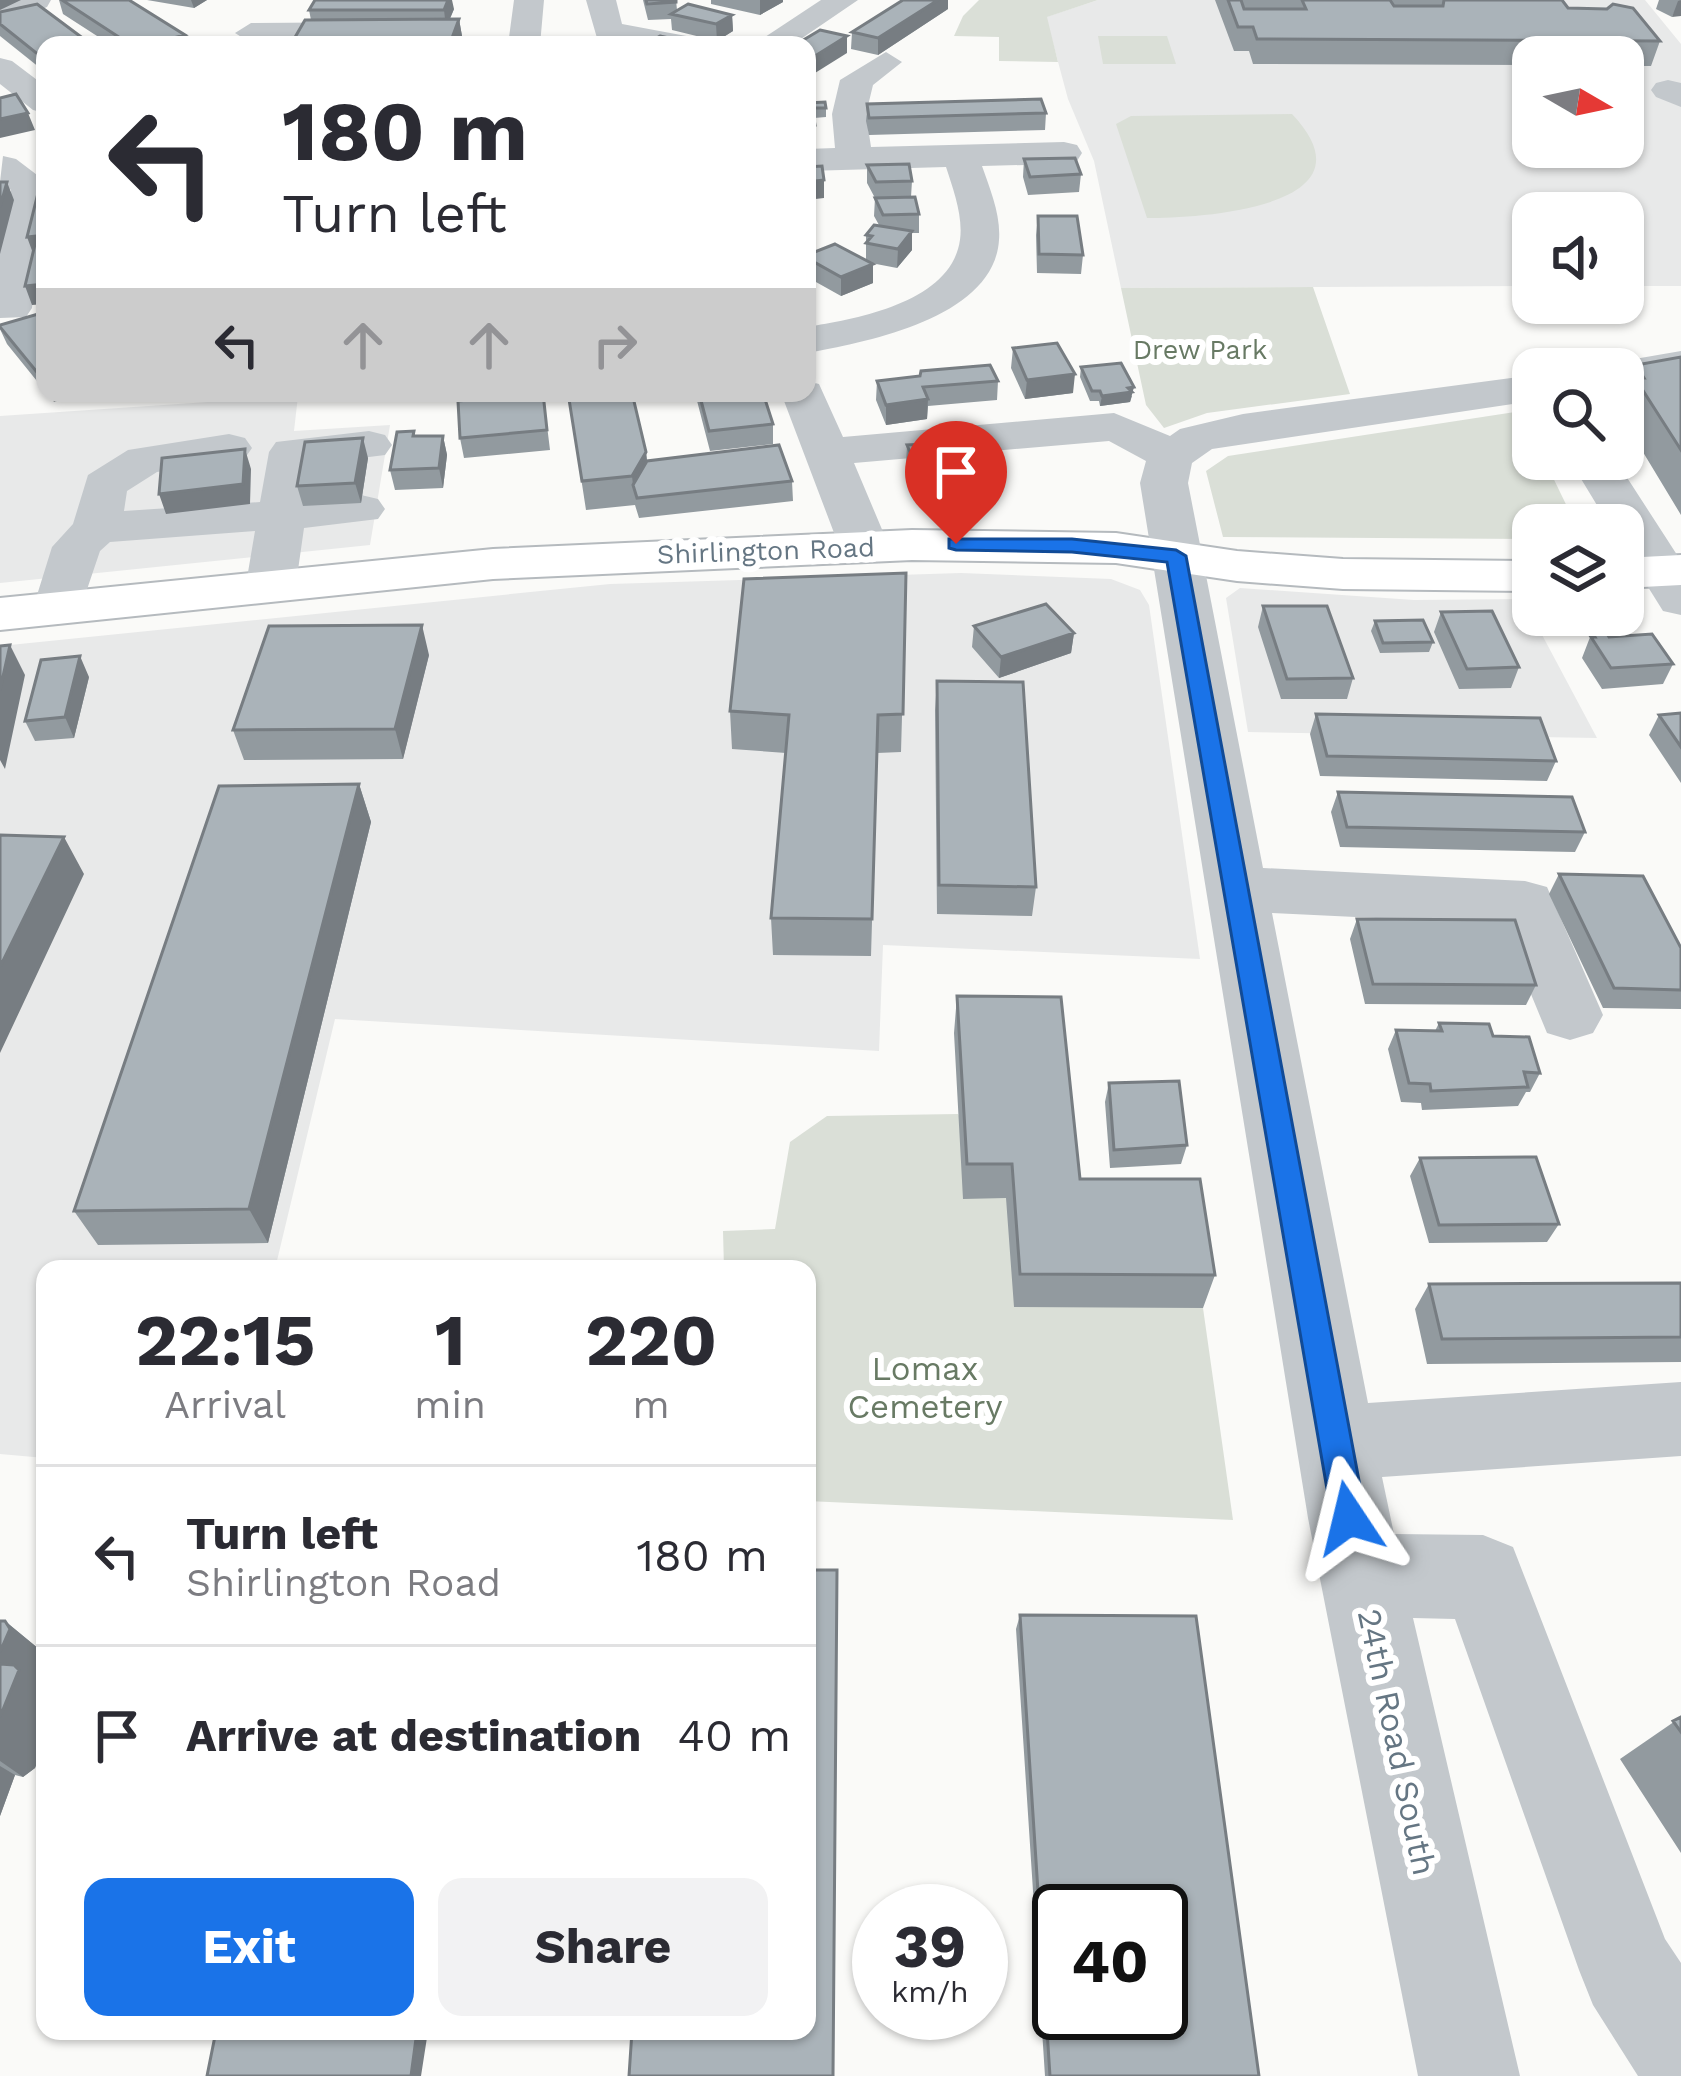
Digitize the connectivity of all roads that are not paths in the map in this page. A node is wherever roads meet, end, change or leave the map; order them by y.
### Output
1 (271, 0) edge
2 (530, 0) edge
3 (601, 0) edge
4 (843, 0) edge
5 (17, 10) edge
6 (66, 27) edge
7 (413, 32) edge
8 (250, 36) edge
9 (319, 36) edge
10 (525, 36) edge
11 (636, 36) edge
12 (784, 36) edge
13 (886, 62) edge
14 (0, 68) edge
15 (36, 96) edge
16 (36, 103) edge
17 (893, 108) edge
18 (0, 110) edge
19 (849, 114) junction
20 (1064, 153) edge
21 (961, 156) junction
22 (36, 159) edge
23 (854, 159) junction
24 (816, 160) edge
25 (2, 168) edge
26 (11, 308) dead end
27 (816, 338) edge
28 (1681, 364) edge
29 (1644, 370) edge
30 (816, 380) edge
31 (1512, 391) edge
32 (369, 446) dead end
33 (229, 448) edge
34 (826, 452) junction
35 (1170, 457) junction
36 (1604, 480) edge
37 (361, 508) dead end
38 (280, 515) junction
39 (96, 528) junction
40 (864, 546) junction
41 (1176, 556) junction
42 (1512, 576) edge
43 (1661, 579) edge
44 (271, 584) junction
45 (59, 608) junction
46 (0, 614) edge
47 (1236, 889) junction
48 (1570, 1016) dead end
49 (1681, 1419) edge
50 (1335, 1443) junction
51 (1361, 1576) junction
52 (1681, 2052) edge
53 (1469, 2076) edge

1 - 8 street
2 - 10 street
3 - 11 street
4 - 12 street
5 - 6 street
7 - 9 street
13 - 19 street
14 - 15 street
16 - 18 street
17 - 19 street
19 - 23 street
20 - 21 street
21 - 23 street
21 - 27 street
22 - 25 street
23 - 24 street
25 - 26 street
28 - 29 street
30 - 34 street
31 - 35 street
32 - 38 street
33 - 39 street
34 - 35 street
34 - 40 street
35 - 41 street, 24th Road South
36 - 43 street
37 - 38 street
38 - 39 street
38 - 44 street
39 - 45 street
40 - 41 main road, Shirlington Road
40 - 44 main road, Shirlington Road
41 - 42 main road, Shirlington Road
41 - 47 street, 24th Road South
44 - 45 main road, Shirlington Road
45 - 46 main road, Shirlington Road
47 - 48 street
47 - 50 street, 24th Road South
49 - 50 street
50 - 51 street, 24th Road South
51 - 52 street
51 - 53 street, 24th Road South

